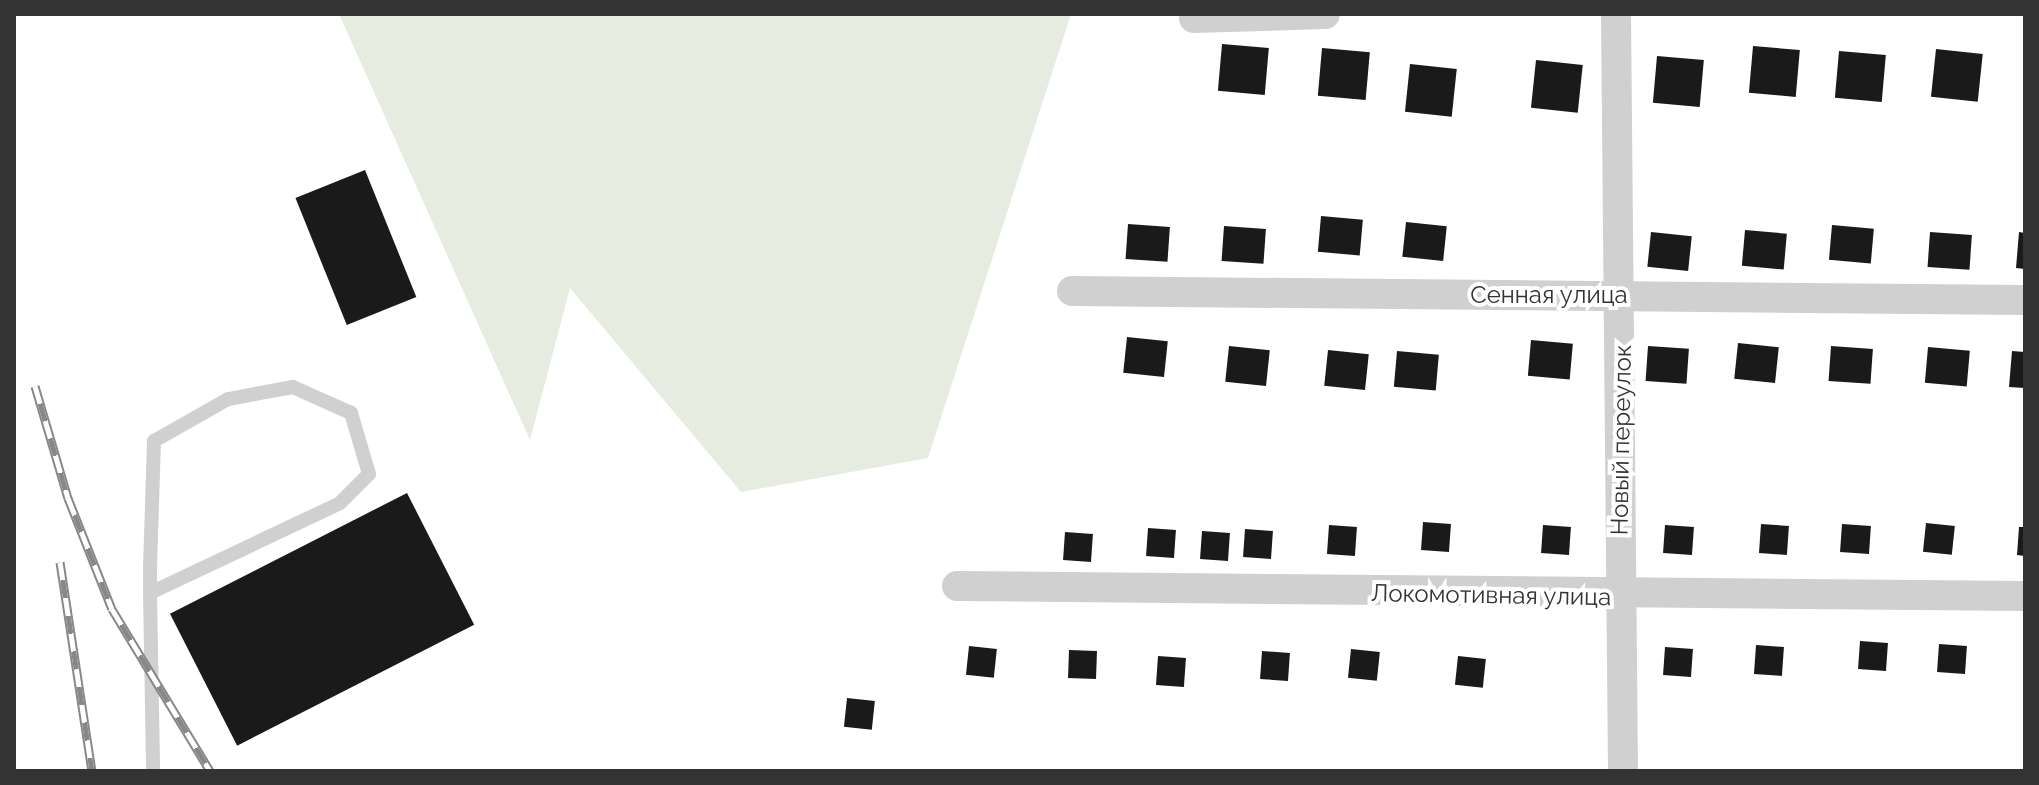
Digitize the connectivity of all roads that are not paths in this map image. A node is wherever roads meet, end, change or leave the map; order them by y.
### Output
1 (1325, 14) edge
2 (1616, 14) edge
3 (1194, 18) dead end
4 (1072, 291) dead end
5 (1623, 295) junction
6 (2025, 300) edge
7 (957, 586) dead end
8 (150, 593) junction
9 (2025, 596) edge
10 (1619, 597) junction
11 (153, 771) edge
12 (1623, 771) edge

1 - 3 street
2 - 5 street, Новый переулок
4 - 5 street, Сенная улица
5 - 6 street, Сенная улица
5 - 10 street, Новый переулок
7 - 10 street, Локомотивная улица
8 - 8 lane
8 - 11 lane
9 - 10 street, Локомотивная улица
10 - 12 street, Новый переулок

